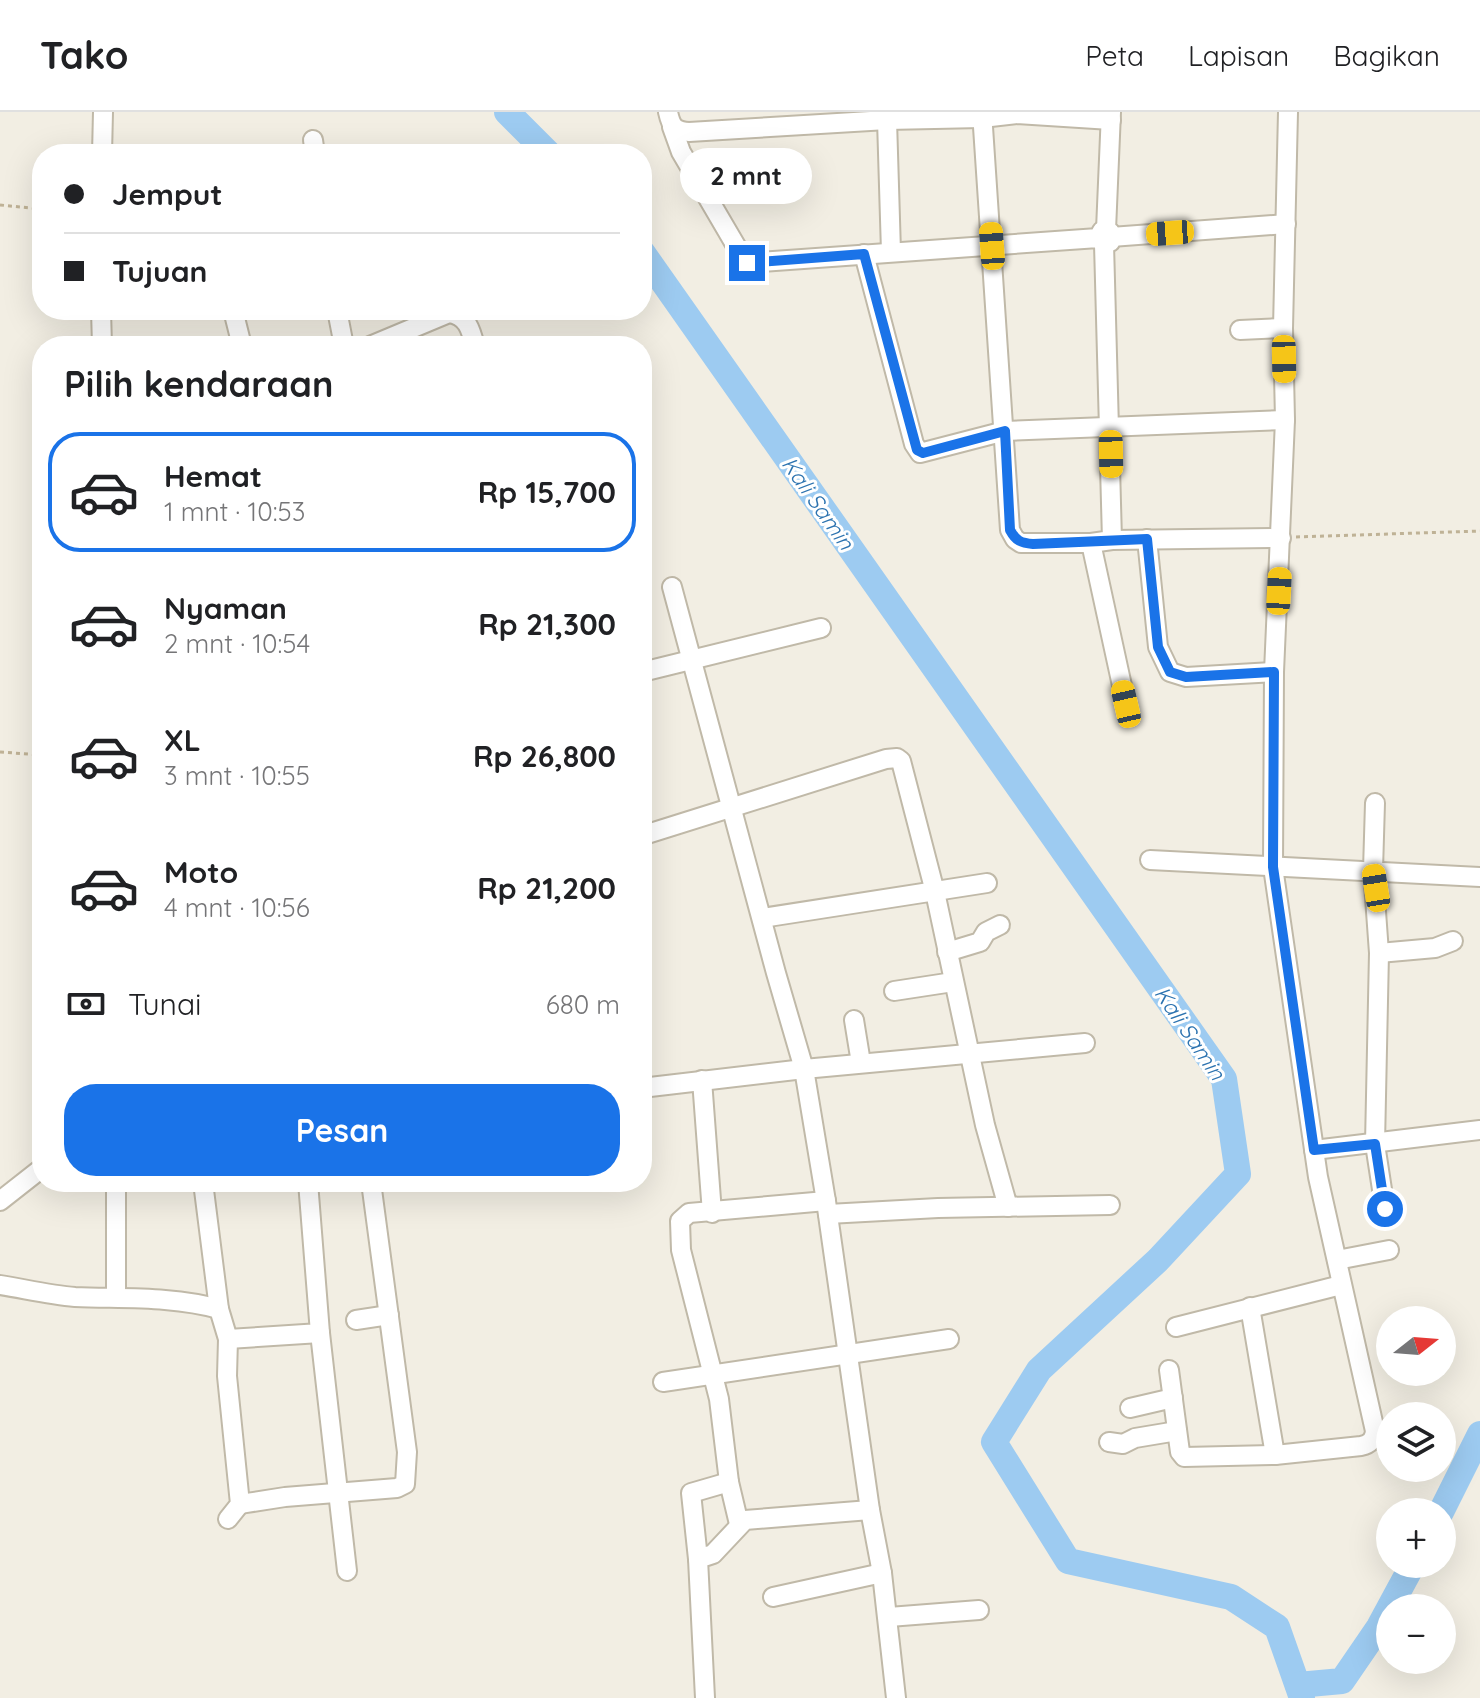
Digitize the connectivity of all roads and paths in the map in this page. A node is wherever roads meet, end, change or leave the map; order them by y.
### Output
1 (103, 112) edge
2 (1288, 112) edge
3 (982, 115) edge
4 (888, 116) edge
5 (1111, 116) edge
6 (670, 119) edge
7 (102, 144) edge
8 (0, 205) edge
9 (32, 208) edge
10 (1286, 224) junction
11 (1105, 237) junction
12 (992, 246) junction
13 (891, 252) junction
14 (864, 254) junction
15 (428, 320) edge
16 (1283, 328) junction
17 (1240, 330) dead end
18 (392, 336) edge
19 (1285, 420) junction
20 (1111, 425) junction
21 (1005, 431) junction
22 (1480, 531) edge
23 (1281, 538) junction
24 (1147, 539) junction
25 (1112, 540) junction
26 (1091, 543) junction
27 (672, 587) dead end
28 (821, 628) dead end
29 (691, 660) junction
30 (652, 670) edge
31 (1274, 672) junction
32 (1126, 704) dead end
33 (0, 752) edge
34 (32, 754) edge
35 (1375, 803) dead end
36 (731, 807) junction
37 (652, 833) edge
38 (1150, 860) dead end
39 (1273, 867) junction
40 (1373, 870) junction
41 (1480, 877) edge
42 (987, 883) dead end
43 (935, 892) junction
44 (762, 918) junction
45 (1000, 925) dead end
46 (1453, 941) dead end
47 (947, 952) junction
48 (1379, 953) junction
49 (953, 982) junction
50 (894, 991) dead end
51 (854, 1020) dead end
52 (1085, 1043) dead end
53 (968, 1053) junction
54 (861, 1063) junction
55 (804, 1069) junction
56 (702, 1080) junction
57 (652, 1087) edge
58 (1480, 1130) edge
59 (1375, 1144) junction
60 (1314, 1150) junction
61 (32, 1176) edge
62 (116, 1192) edge
63 (204, 1192) edge
64 (309, 1192) edge
65 (372, 1192) edge
66 (0, 1201) edge
67 (1110, 1205) dead end
68 (1008, 1207) junction
69 (827, 1208) junction
70 (1385, 1209) dead end
71 (712, 1213) junction
72 (1389, 1250) dead end
73 (1337, 1260) junction
74 (0, 1285) edge
75 (1341, 1285) junction
76 (116, 1297) junction
77 (1250, 1307) junction
78 (219, 1309) junction
79 (389, 1315) junction
80 (356, 1320) dead end
81 (1176, 1327) dead end
82 (320, 1333) junction
83 (228, 1339) junction
84 (949, 1339) dead end
85 (848, 1354) junction
86 (1169, 1370) dead end
87 (713, 1373) junction
88 (663, 1382) dead end
89 (1173, 1398) junction
90 (1130, 1408) dead end
91 (1177, 1431) junction
92 (1109, 1442) dead end
93 (1275, 1455) junction
94 (729, 1482) junction
95 (338, 1494) junction
96 (240, 1504) junction
97 (870, 1510) junction
98 (228, 1519) dead end
99 (739, 1524) junction
100 (698, 1559) junction
101 (347, 1571) dead end
102 (882, 1573) junction
103 (773, 1597) dead end
104 (979, 1610) dead end
105 (889, 1617) junction
106 (705, 1698) edge
107 (896, 1698) edge

1 - 7 street
2 - 10 street
3 - 4 street
3 - 5 street
3 - 12 street
4 - 6 street
4 - 13 street
5 - 11 street
6 - 14 street
8 - 9 path
10 - 11 street
10 - 16 street
11 - 12 street
11 - 20 street
12 - 13 street
12 - 21 street
13 - 14 street
14 - 21 street
15 - 18 street
16 - 17 street
16 - 19 street
19 - 20 street
19 - 23 street
20 - 21 street
20 - 25 street
21 - 26 street
22 - 23 path
23 - 24 street
23 - 31 street
24 - 25 street
24 - 31 street
25 - 26 street
26 - 32 street
27 - 29 street
28 - 29 street
29 - 30 street
29 - 36 street
31 - 39 street
33 - 34 path
35 - 40 street
36 - 37 street
36 - 43 street
36 - 44 street
38 - 39 street
39 - 40 street
39 - 60 street
40 - 41 street
40 - 48 street
42 - 43 street
43 - 44 street
43 - 47 street
44 - 55 street
45 - 47 street
46 - 48 street
47 - 49 street
48 - 59 street
49 - 50 street
49 - 53 street
51 - 54 street
52 - 53 street
53 - 54 street
53 - 68 street
54 - 55 street
55 - 56 street
55 - 69 street
56 - 57 street
56 - 71 street
58 - 59 street
59 - 60 street
59 - 70 street
60 - 73 street
61 - 66 street
62 - 76 street
63 - 78 street
64 - 82 street
65 - 79 street
67 - 68 street
68 - 69 street
69 - 71 street
69 - 85 street
71 - 87 street
72 - 73 street
73 - 75 street
74 - 76 street
75 - 77 street
75 - 93 street
76 - 78 street
77 - 81 street
77 - 93 street
78 - 83 street
79 - 80 street
79 - 95 street
82 - 83 street
82 - 95 street
83 - 96 street
84 - 85 street
85 - 87 street
85 - 97 street
86 - 89 street
87 - 88 street
87 - 94 street
89 - 90 street
89 - 91 street
91 - 92 street
91 - 93 street
94 - 99 street
94 - 100 street
95 - 96 street
95 - 101 street
96 - 98 street
97 - 99 street
97 - 102 street
99 - 100 street
100 - 106 street
102 - 103 street
102 - 105 street
104 - 105 street
105 - 107 street

